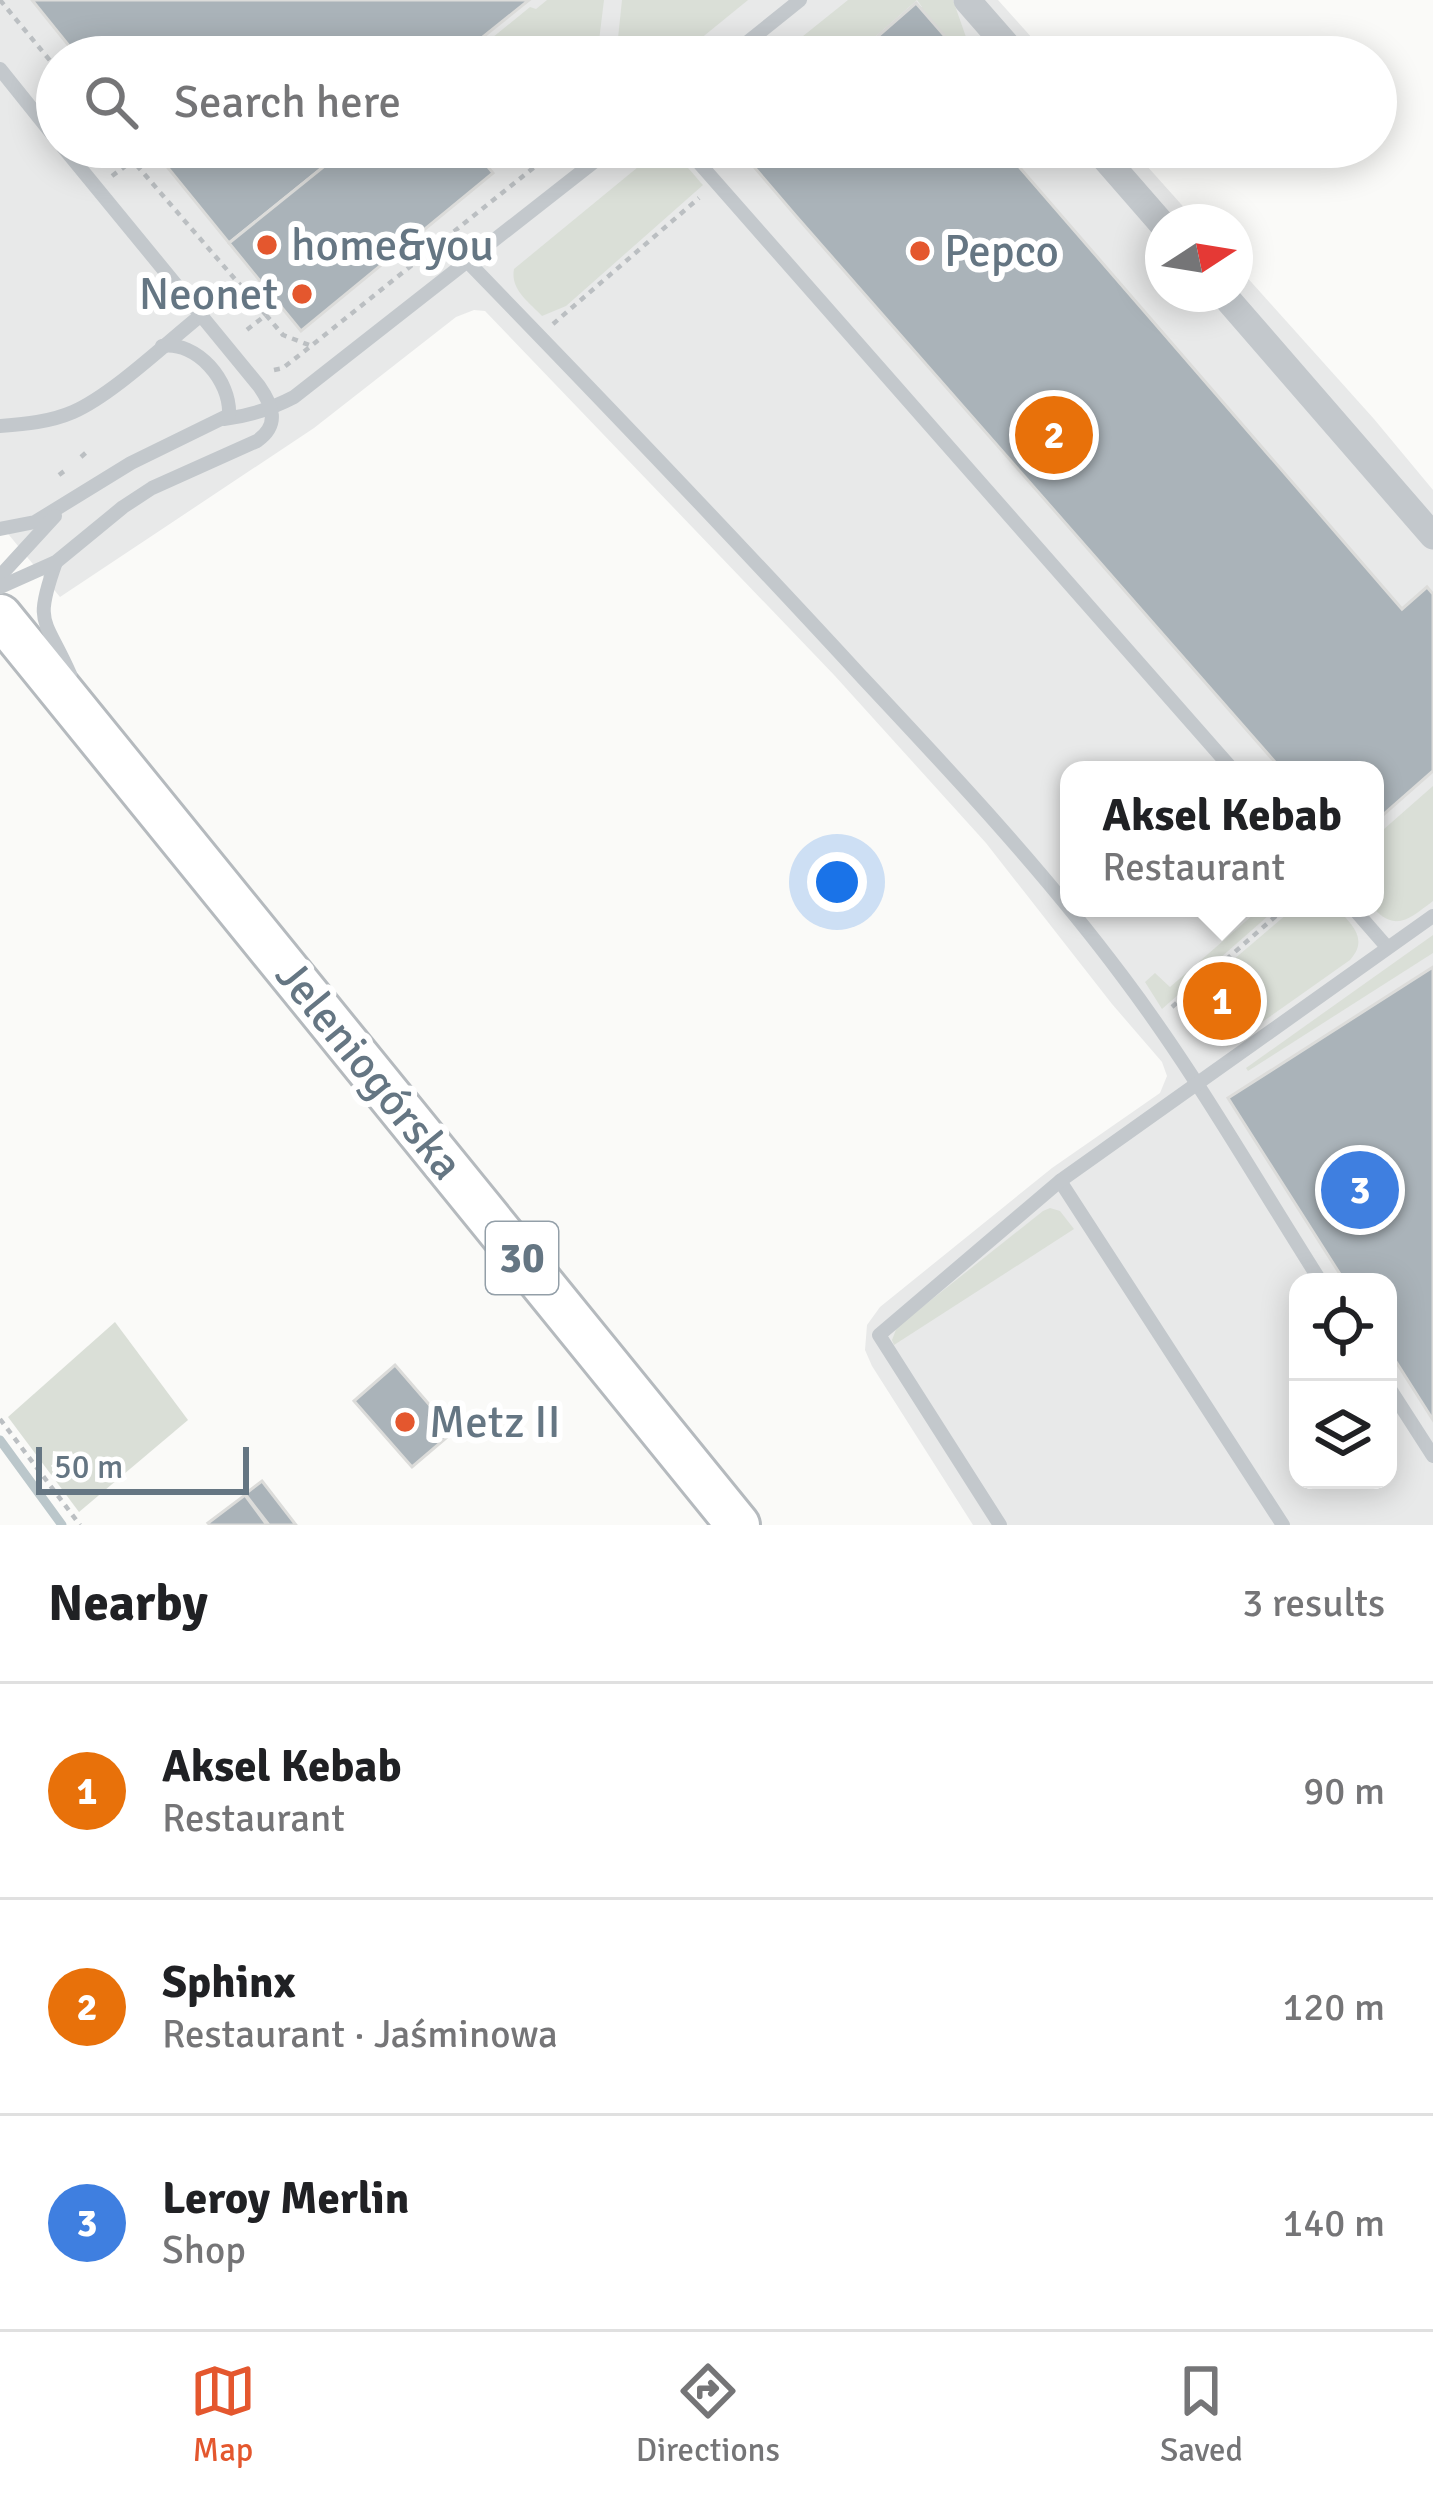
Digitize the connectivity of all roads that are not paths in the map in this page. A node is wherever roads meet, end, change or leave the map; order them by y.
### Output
1 (798, 0) edge
2 (967, 0) edge
3 (754, 36) edge
4 (999, 36) edge
5 (0, 69) edge
6 (36, 114) edge
7 (80, 168) edge
8 (586, 168) edge
9 (705, 168) edge
10 (1113, 168) edge
11 (1145, 204) edge
12 (467, 261) junction
13 (1239, 312) edge
14 (200, 316) junction
15 (162, 346) junction
16 (272, 408) junction
17 (224, 419) junction
18 (0, 426) edge
19 (66, 504) junction
20 (0, 529) edge
21 (1433, 536) edge
22 (56, 562) junction
23 (0, 576) edge
24 (0, 587) edge
25 (0, 616) edge
26 (95, 734) junction
27 (1225, 761) edge
28 (1060, 900) edge
29 (1433, 916) edge
30 (1074, 917) edge
31 (1361, 917) edge
32 (1387, 947) junction
33 (1196, 1084) junction
34 (1060, 1181) junction
35 (1316, 1273) edge
36 (1397, 1400) edge
37 (1433, 1456) edge
38 (737, 1525) edge
39 (1000, 1525) edge
40 (1283, 1525) edge

1 - 3 lane
2 - 4 street
5 - 6 lane
7 - 14 lane
8 - 12 lane
9 - 27 lane
10 - 11 street
12 - 16 lane
12 - 28 lane
13 - 21 street
14 - 15 lane
14 - 16 lane
15 - 17 lane
15 - 18 lane
16 - 17 lane
16 - 22 lane
17 - 19 lane
19 - 20 lane
19 - 23 lane
22 - 24 lane
22 - 26 lane
25 - 26 main road, Jeleniogórska / 30
26 - 38 main road, Jeleniogórska / 30
29 - 32 lane
30 - 33 lane
31 - 32 lane
32 - 33 lane
33 - 34 lane
33 - 35 lane
34 - 39 lane
34 - 40 lane
36 - 37 lane

